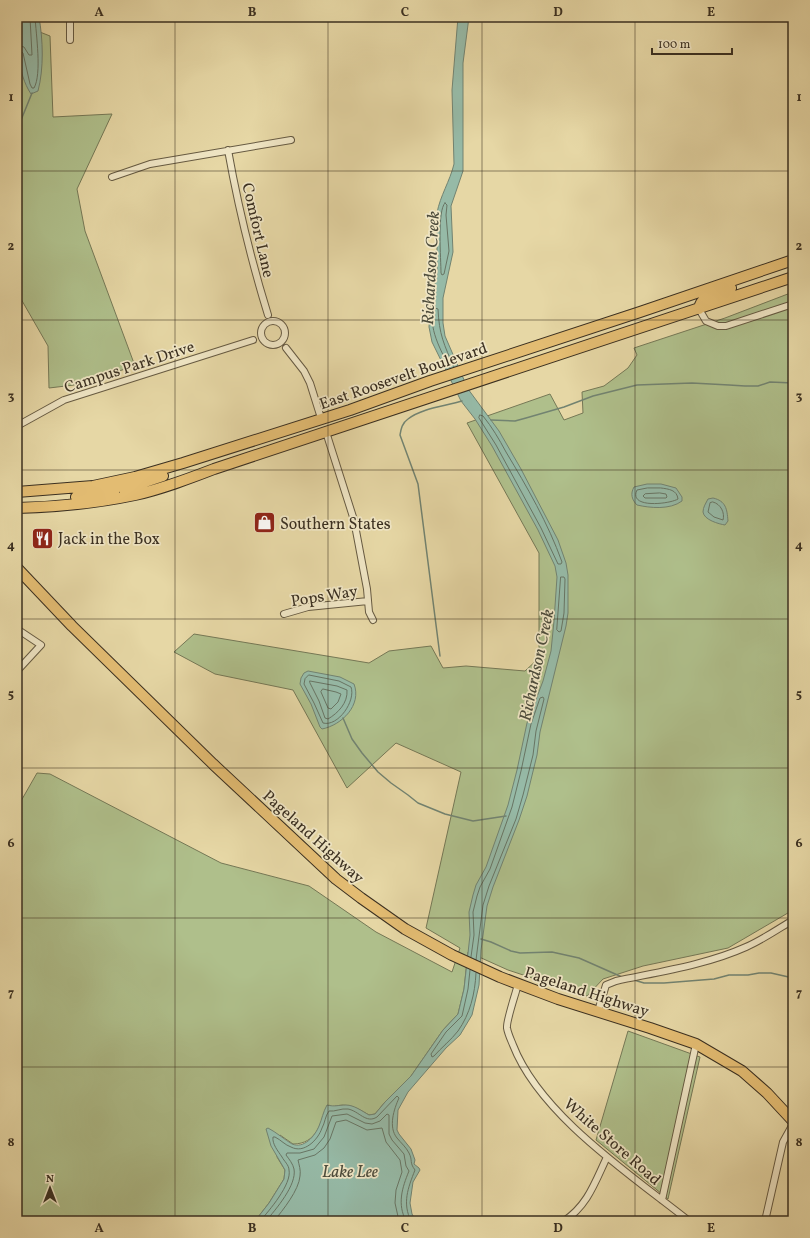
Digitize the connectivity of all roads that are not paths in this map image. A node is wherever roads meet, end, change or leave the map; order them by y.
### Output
1 (70, 17) edge
2 (70, 40) dead end
3 (291, 140) dead end
4 (228, 150) junction
5 (112, 177) dead end
6 (793, 260) edge
7 (793, 266) edge
8 (793, 277) edge
9 (691, 295) junction
10 (793, 304) edge
11 (699, 308) junction
12 (268, 315) junction
13 (276, 321) junction
14 (267, 322) junction
15 (261, 333) junction
16 (284, 339) junction
17 (253, 340) junction
18 (264, 340) junction
19 (278, 344) junction
20 (591, 344) junction
21 (286, 348) junction
22 (400, 392) junction
23 (321, 418) junction
24 (17, 426) edge
25 (326, 432) junction
26 (235, 462) junction
27 (183, 463) junction
28 (122, 480) junction
29 (17, 492) edge
30 (125, 496) junction
31 (38, 507) junction
32 (17, 508) edge
33 (17, 568) edge
34 (368, 601) junction
35 (284, 614) dead end
36 (373, 620) dead end
37 (17, 629) edge
38 (17, 671) edge
39 (793, 920) edge
40 (518, 984) junction
41 (598, 1011) junction
42 (696, 1044) junction
43 (793, 1121) edge
44 (793, 1124) edge
45 (607, 1157) junction
46 (662, 1200) junction
47 (564, 1221) edge
48 (689, 1221) edge
49 (764, 1221) edge

1 - 2 street
3 - 4 street
4 - 5 street
4 - 12 street, Comfort Lane
6 - 9 highway, East Roosevelt Boulevard
7 - 11 highway
8 - 11 highway, East Roosevelt Boulevard
9 - 20 highway
9 - 22 highway, East Roosevelt Boulevard
10 - 11 street
11 - 20 highway, East Roosevelt Boulevard
12 - 13 street
12 - 14 street, Comfort Lane
13 - 14 street
13 - 16 street
14 - 15 street, Comfort Lane
15 - 17 street, Campus Park Drive
15 - 18 street
16 - 19 street
16 - 21 street
17 - 18 street, Campus Park Drive
17 - 24 street, Campus Park Drive
18 - 19 street
19 - 21 street
20 - 25 highway, East Roosevelt Boulevard
21 - 23 street
22 - 23 highway, East Roosevelt Boulevard
22 - 25 highway
23 - 26 highway
23 - 27 highway, East Roosevelt Boulevard
25 - 26 highway, East Roosevelt Boulevard
25 - 34 street
26 - 30 highway, East Roosevelt Boulevard
27 - 28 highway, East Roosevelt Boulevard
27 - 30 highway
28 - 29 highway, East Roosevelt Boulevard
28 - 31 highway
30 - 31 highway, East Roosevelt Boulevard
31 - 32 highway, East Roosevelt Boulevard
33 - 40 highway, Pageland Highway
34 - 35 street, Pops Way
34 - 36 street
37 - 38 street
39 - 41 street
40 - 41 highway, Pageland Highway
40 - 45 street, White Store Road
41 - 42 highway, Pageland Highway
42 - 43 highway, Pageland Highway
42 - 46 street
44 - 49 street
45 - 46 street, White Store Road
45 - 47 street
46 - 48 street, White Store Road

